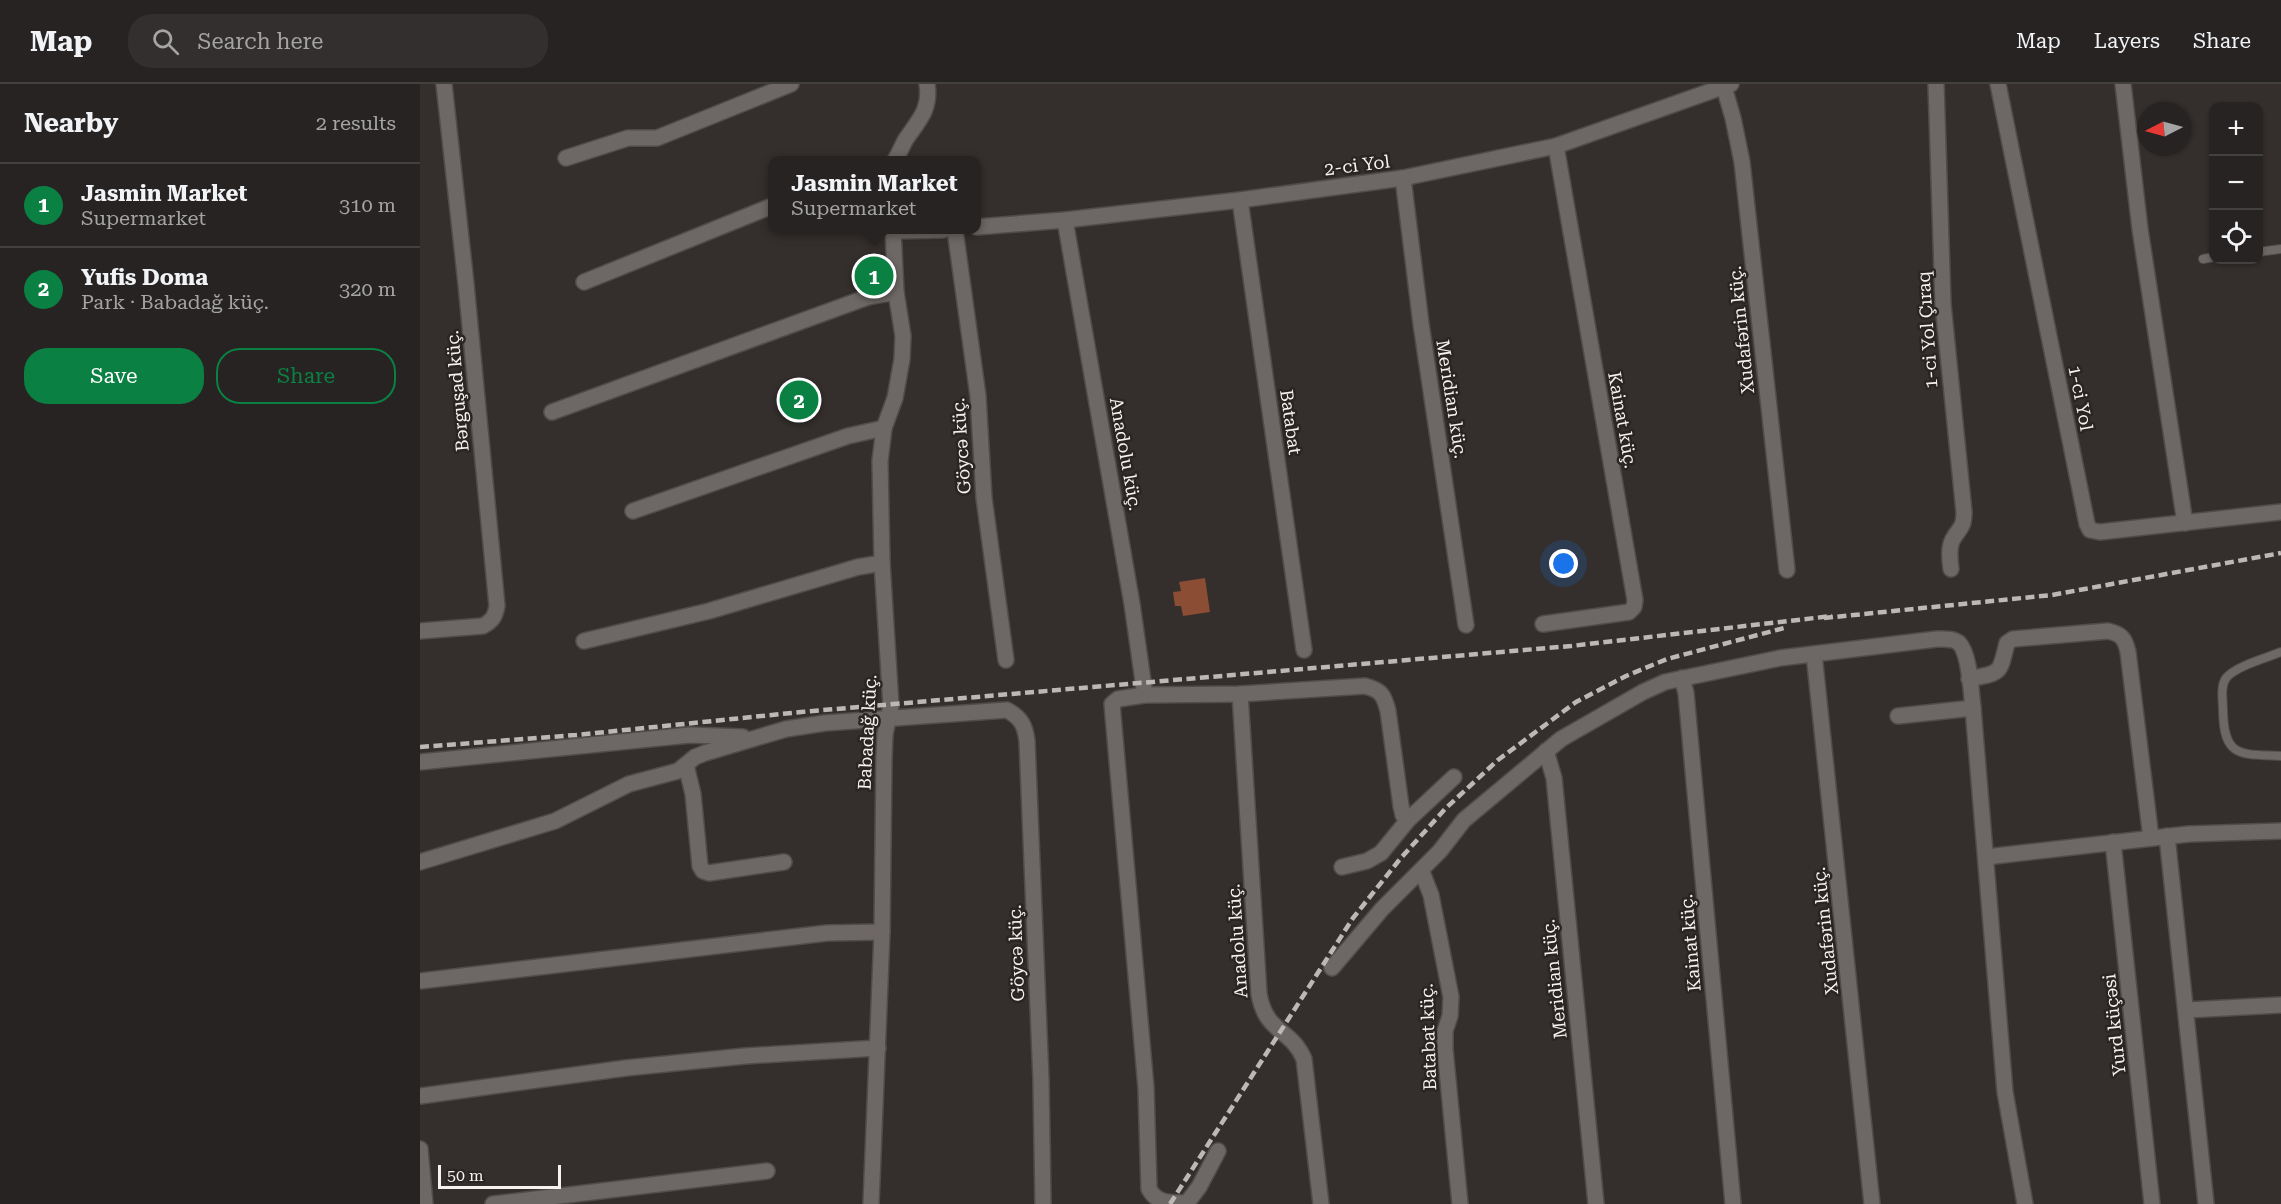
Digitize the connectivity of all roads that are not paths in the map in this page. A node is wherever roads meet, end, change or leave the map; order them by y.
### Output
1 (444, 84) edge
2 (791, 84) edge
3 (927, 84) edge
4 (1936, 84) edge
5 (1998, 84) edge
6 (2123, 84) edge
7 (1727, 85) edge
8 (1556, 146) junction
9 (897, 156) edge
10 (566, 158) dead end
11 (1403, 178) junction
12 (1240, 200) junction
13 (768, 208) edge
14 (1065, 220) junction
15 (981, 227) edge
16 (893, 234) edge
17 (956, 234) edge
18 (2281, 249) edge
19 (2263, 251) edge
20 (2209, 258) edge
21 (2203, 259) dead end
22 (584, 282) dead end
23 (896, 292) junction
24 (552, 412) dead end
25 (884, 428) junction
26 (633, 510) dead end
27 (2281, 512) edge
28 (2185, 523) junction
29 (882, 563) junction
30 (1951, 569) dead end
31 (1787, 570) dead end
32 (1543, 624) dead end
33 (1466, 625) dead end
34 (420, 631) edge
35 (584, 641) dead end
36 (1304, 650) dead end
37 (2281, 652) edge
38 (1814, 654) junction
39 (1006, 660) dead end
40 (1682, 678) junction
41 (1969, 679) junction
42 (1240, 694) junction
43 (1145, 695) junction
44 (1973, 708) junction
45 (1898, 716) dead end
46 (889, 718) junction
47 (758, 737) junction
48 (1546, 751) junction
49 (2281, 756) edge
50 (420, 762) edge
51 (686, 765) junction
52 (1454, 777) dead end
53 (1408, 820) junction
54 (2281, 831) edge
55 (2167, 836) junction
56 (2151, 838) junction
57 (2113, 842) junction
58 (1986, 857) junction
59 (420, 862) edge
60 (784, 862) dead end
61 (1342, 867) dead end
62 (1422, 872) junction
63 (882, 932) junction
64 (1332, 968) dead end
65 (420, 981) edge
66 (2281, 1005) edge
67 (2187, 1010) junction
68 (878, 1048) junction
69 (420, 1096) edge
70 (420, 1149) edge
71 (1218, 1151) dead end
72 (767, 1172) dead end
73 (1188, 1203) edge
74 (425, 1204) edge
75 (493, 1204) edge
76 (871, 1204) edge
77 (1043, 1204) edge
78 (1321, 1204) edge
79 (1460, 1204) edge
80 (1596, 1204) edge
81 (1733, 1204) edge
82 (1872, 1204) edge
83 (2025, 1204) edge
84 (2152, 1204) edge
85 (2206, 1204) edge

1 - 34 street, Bərguşad küç.
2 - 10 street
3 - 9 street
4 - 30 street, 1-ci Yol Çıraq
5 - 28 street, 1-ci Yol
6 - 28 street
7 - 8 street, 2-ci Yol
7 - 31 street, Xudafərin küç.
8 - 11 street, 2-ci Yol
8 - 32 street, Kainat küç.
11 - 12 street, 2-ci Yol
11 - 33 street, Meridian küç.
12 - 14 street, 2-ci Yol
12 - 36 street, Batabat
13 - 22 street
14 - 15 street, 2-ci Yol
14 - 43 street, Anadolu küç.
16 - 23 street, Babadağ küç.
17 - 39 street, Göycə küç.
18 - 19 lane
20 - 21 lane
23 - 24 street
23 - 25 street, Babadağ küç.
25 - 26 street
25 - 29 street, Babadağ küç.
27 - 28 street, 1-ci Yol
29 - 35 street
29 - 46 street, Babadağ küç.
37 - 49 lane
38 - 40 street
38 - 41 street
38 - 82 street, Xudafərin küç.
40 - 48 street
40 - 81 street, Kainat küç.
41 - 44 street
41 - 56 street
42 - 43 street
42 - 53 street
42 - 78 street, Anadolu küç.
43 - 73 street
44 - 45 street
44 - 58 street
46 - 47 street
46 - 63 street, Babadağ küç.
46 - 77 street, Göycə küç.
47 - 50 street
47 - 51 street
48 - 62 street
48 - 80 street, Meridian küç.
51 - 59 street
51 - 60 street
52 - 53 street
53 - 61 street
54 - 55 street
55 - 56 street
55 - 67 street
56 - 57 street
57 - 58 street
57 - 84 street, Yurd küçəsi
58 - 83 street
62 - 64 street
62 - 79 street, Batabat küç.
63 - 65 street
63 - 68 street, Babadağ küç.
66 - 67 street
67 - 85 street
68 - 69 street
68 - 76 street, Babadağ küç.
70 - 74 street
71 - 73 street
72 - 75 street

